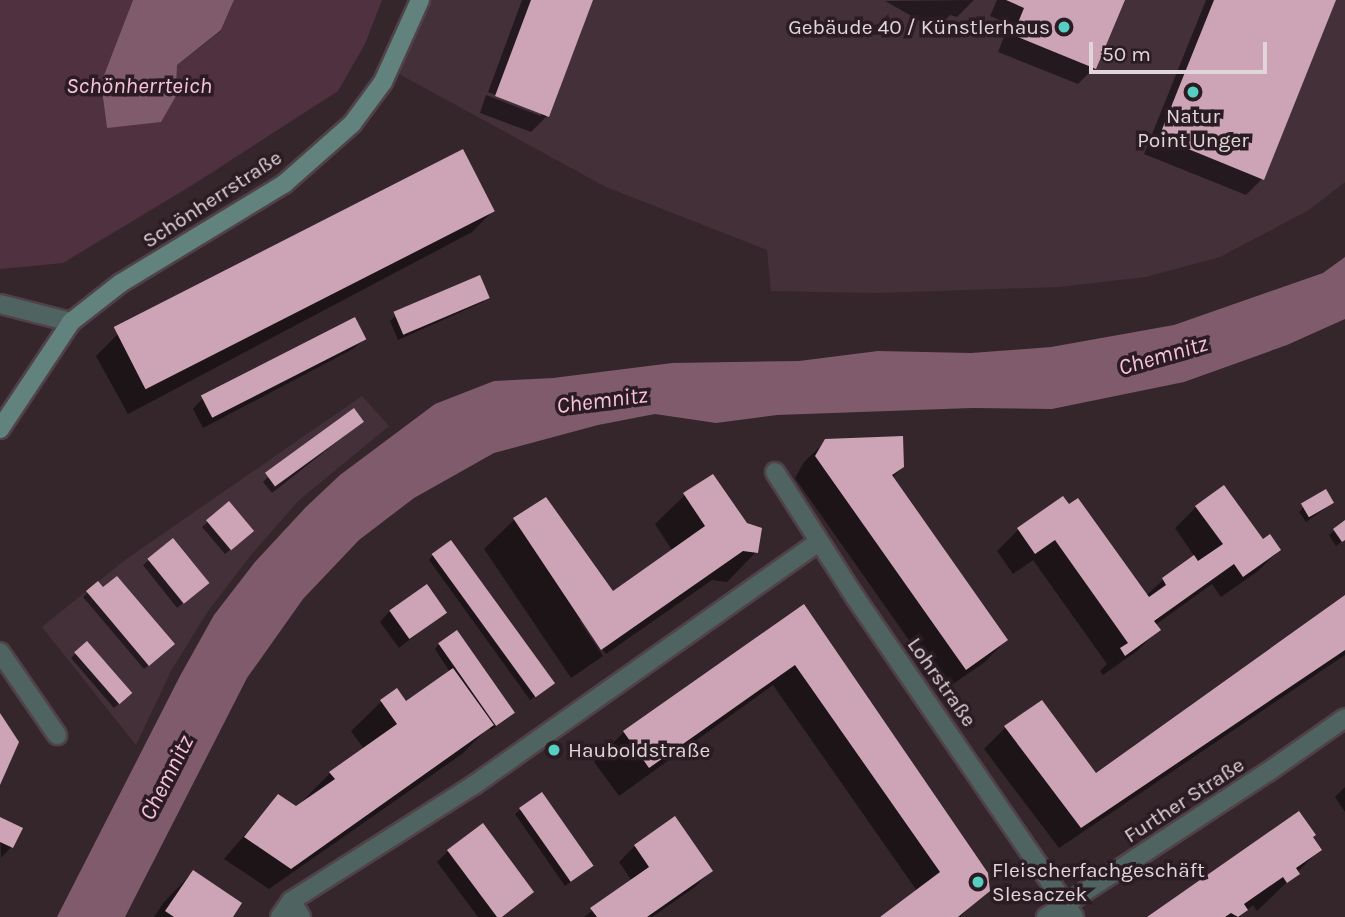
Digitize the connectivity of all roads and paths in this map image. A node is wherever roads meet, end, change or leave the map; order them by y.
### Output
1 (420, 0) edge
2 (0, 304) edge
3 (71, 322) junction
4 (0, 429) edge
5 (775, 472) dead end
6 (819, 542) junction
7 (0, 652) edge
8 (1345, 718) edge
9 (57, 735) dead end
10 (291, 901) junction
11 (1070, 910) edge
12 (280, 917) edge
13 (301, 917) edge
14 (1046, 917) edge

1 - 3 main road, Schönherrstraße
2 - 3 street
3 - 4 main road, Schönherrstraße
5 - 6 street, Lohrstraße
6 - 10 street
6 - 11 street, Lohrstraße
7 - 9 street
8 - 11 street, Further Straße
10 - 12 street
10 - 13 street
11 - 14 street, Further Straße

